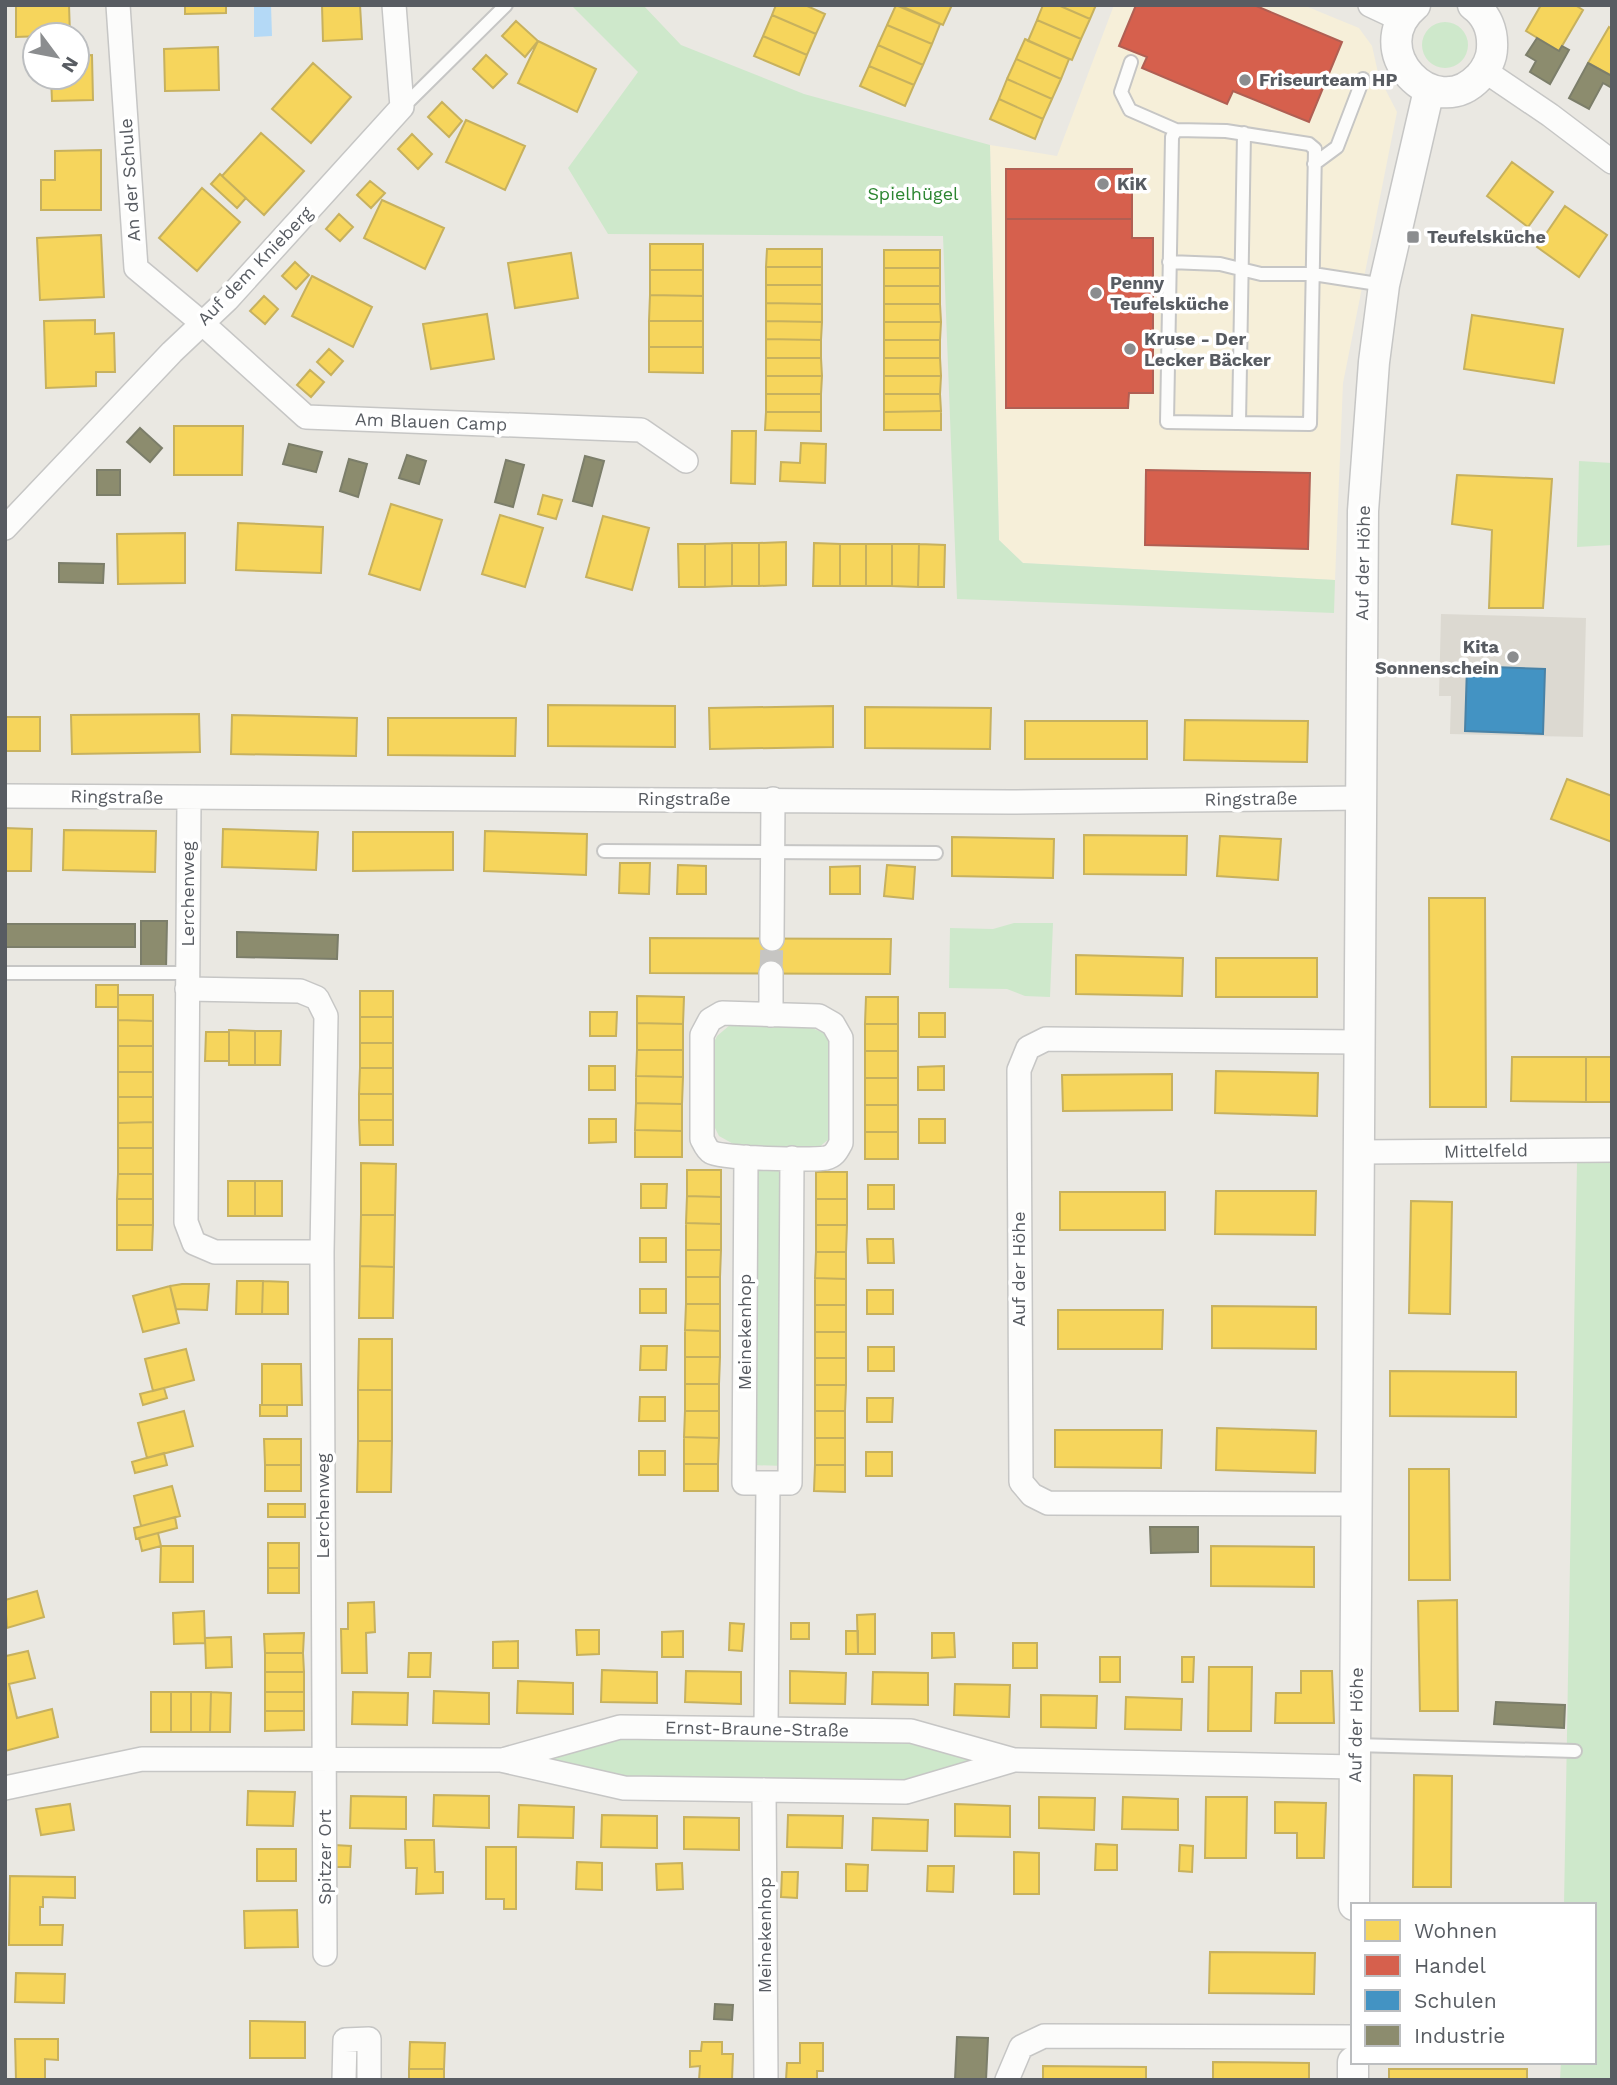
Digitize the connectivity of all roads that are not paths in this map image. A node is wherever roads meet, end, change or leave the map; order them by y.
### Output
1 (118, 5) edge
2 (394, 5) edge
3 (506, 5) edge
4 (1370, 5) edge
5 (1473, 5) edge
6 (1409, 13) edge
7 (1131, 62) dead end
8 (1485, 71) junction
9 (1363, 79) dead end
10 (1429, 90) junction
11 (402, 107) junction
12 (1176, 130) junction
13 (1244, 133) junction
14 (1612, 162) edge
15 (1314, 164) junction
16 (1169, 262) junction
17 (1243, 270) junction
18 (1312, 274) junction
19 (1384, 285) junction
20 (202, 323) junction
21 (1238, 423) junction
22 (686, 461) dead end
23 (5, 528) edge
24 (5, 796) edge
25 (1362, 798) junction
26 (189, 799) junction
27 (774, 799) junction
28 (604, 851) dead end
29 (774, 852) junction
30 (936, 853) dead end
31 (772, 939) tunnel mouth
32 (5, 973) edge
33 (771, 973) tunnel mouth
34 (187, 981) junction
35 (771, 1015) junction
36 (1360, 1042) junction
37 (1612, 1150) edge
38 (1360, 1152) junction
39 (747, 1157) junction
40 (792, 1158) junction
41 (322, 1252) junction
42 (768, 1483) junction
43 (1357, 1504) junction
44 (766, 1729) junction
45 (1575, 1751) dead end
46 (1355, 1756) junction
47 (502, 1760) junction
48 (1014, 1760) junction
49 (325, 1761) junction
50 (5, 1788) edge
51 (764, 1790) junction
52 (1354, 1903) edge
53 (325, 1954) dead end
54 (1351, 2037) edge
55 (344, 2080) edge
56 (369, 2080) edge
57 (766, 2080) edge
58 (1007, 2080) edge

1 - 20 street, An der Schule
2 - 11 street
3 - 11 lane, Auf dem Knieberg
4 - 6 street
5 - 8 street
6 - 10 street
7 - 12 lane
8 - 10 street
8 - 14 street
9 - 15 lane
10 - 19 street, Auf der Höhe
11 - 20 street, Auf dem Knieberg
12 - 13 lane
12 - 16 lane
13 - 15 lane
13 - 17 lane
15 - 18 lane
16 - 17 lane
16 - 21 lane
17 - 18 lane
17 - 21 lane
18 - 19 lane
18 - 21 lane
19 - 25 street, Auf der Höhe
20 - 22 street, Am Blauen Camp
20 - 23 street, Auf dem Knieberg
24 - 26 street, Ringstraße
25 - 27 street, Ringstraße
25 - 36 street, Auf der Höhe
26 - 27 street, Ringstraße
26 - 34 street, Lerchenweg
27 - 29 street
28 - 29 lane
29 - 30 lane
29 - 31 street
32 - 34 lane
33 - 35 street
34 - 41 street, Lerchenweg
34 - 41 street, Lerchenweg
35 - 39 street
35 - 40 street
36 - 38 street, Auf der Höhe
36 - 43 street, Auf der Höhe
37 - 38 street, Mittelfeld
38 - 43 street, Auf der Höhe
39 - 40 street
39 - 42 street, Meinekenhop
40 - 42 street
41 - 49 street, Lerchenweg
42 - 44 street
43 - 46 street, Auf der Höhe
44 - 47 street, Ernst-Braune-Straße
44 - 48 street, Ernst-Braune-Straße
45 - 46 lane
46 - 48 street, Ernst-Braune-Straße
46 - 52 street, Auf der Höhe
47 - 49 street, Ernst-Braune-Straße
47 - 51 street, Ernst-Braune-Straße
48 - 51 street, Ernst-Braune-Straße
49 - 50 street, Ernst-Braune-Straße
49 - 53 street, Spitzer Ort
51 - 57 street, Meinekenhop
54 - 58 street
55 - 56 street

